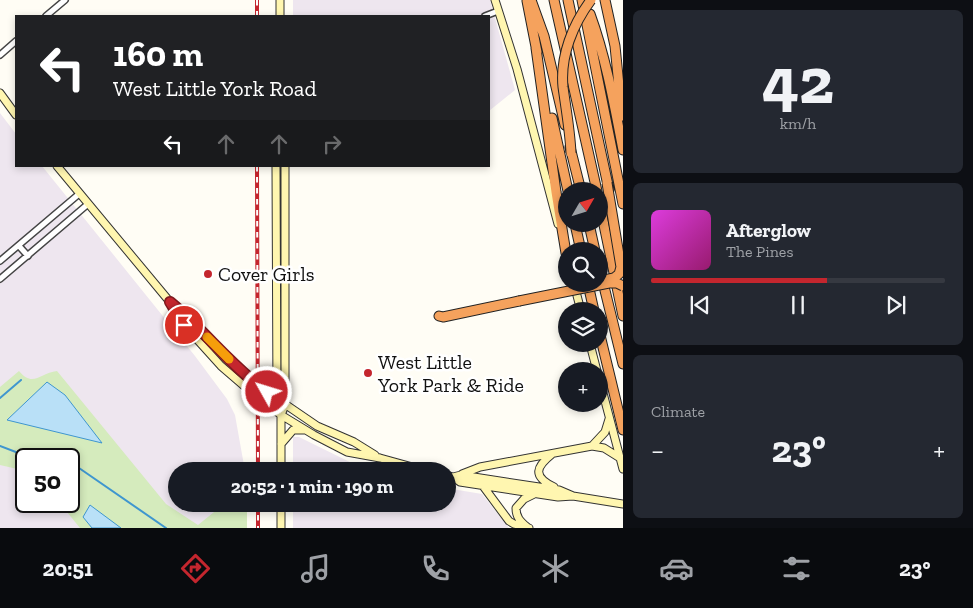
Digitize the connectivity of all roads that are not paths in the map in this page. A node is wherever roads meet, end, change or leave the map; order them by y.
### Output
1 (65, 0) edge
2 (280, 0) edge
3 (495, 0) edge
4 (526, 0) edge
5 (530, 0) edge
6 (554, 0) edge
7 (568, 0) edge
8 (583, 0) edge
9 (591, 0) edge
10 (608, 5) edge
11 (498, 11) junction
12 (47, 15) edge
13 (280, 15) edge
14 (487, 15) edge
15 (15, 42) edge
16 (536, 48) junction
17 (0, 55) edge
18 (623, 63) edge
19 (0, 93) edge
20 (15, 114) edge
21 (623, 136) edge
22 (623, 150) edge
23 (571, 153) junction
24 (58, 167) edge
25 (276, 167) edge
26 (285, 167) edge
27 (566, 182) edge
28 (579, 182) edge
29 (595, 182) edge
30 (607, 182) edge
31 (608, 188) edge
32 (608, 189) edge
33 (79, 194) junction
34 (88, 204) junction
35 (623, 204) edge
36 (606, 232) edge
37 (563, 242) edge
38 (564, 242) edge
39 (19, 246) junction
40 (28, 256) junction
41 (623, 258) edge
42 (0, 261) edge
43 (0, 279) edge
44 (608, 279) edge
45 (623, 286) edge
46 (558, 291) edge
47 (605, 292) edge
48 (518, 300) junction
49 (170, 302) junction
50 (623, 316) edge
51 (604, 352) edge
52 (623, 364) edge
53 (276, 399) junction
54 (285, 405) junction
55 (607, 412) edge
56 (282, 415) junction
57 (609, 419) junction
58 (305, 430) junction
59 (623, 430) edge
60 (281, 445) junction
61 (592, 446) junction
62 (552, 454) junction
63 (380, 458) junction
64 (620, 458) junction
65 (281, 462) edge
66 (394, 462) edge
67 (623, 469) edge
68 (456, 475) edge
69 (461, 475) junction
70 (456, 480) edge
71 (483, 486) junction
72 (559, 490) junction
73 (534, 494) junction
74 (574, 496) junction
75 (623, 504) edge
76 (281, 512) edge
77 (281, 528) edge
78 (528, 528) edge

1 - 12 street
2 - 13 main road
3 - 11 main road
4 - 16 highway
5 - 23 highway, bridge
6 - 29 highway
7 - 30 highway
8 - 22 highway
8 - 35 highway
9 - 23 highway, bridge
10 - 18 highway
10 - 21 highway
11 - 14 street
11 - 37 main road
15 - 17 street
16 - 27 highway
16 - 38 highway
19 - 20 main road
23 - 28 highway
24 - 33 main road
25 - 53 main road
26 - 54 main road
31 - 41 highway, bridge
32 - 44 highway, bridge
33 - 34 main road
33 - 39 street
34 - 40 street
34 - 49 main road
36 - 50 highway
39 - 40 street
39 - 42 street
40 - 43 street
45 - 48 highway, bridge
46 - 48 highway, bridge
47 - 52 highway
48 - 48 highway
49 - 53 main road
49 - 56 main road
51 - 59 highway
53 - 54 main road
53 - 56 main road
54 - 56 main road
54 - 63 main road
55 - 57 main road
56 - 58 main road
56 - 60 main road
57 - 61 main road
57 - 64 main road
58 - 60 main road
58 - 63 main road
60 - 65 main road
61 - 62 main road
61 - 64 main road
62 - 69 main road
62 - 72 main road
63 - 66 main road
64 - 67 main road
68 - 69 main road
69 - 72 main road
70 - 71 main road
71 - 73 main road
71 - 78 main road
72 - 74 main road
73 - 74 main road
73 - 78 main road
74 - 75 main road
76 - 77 main road

